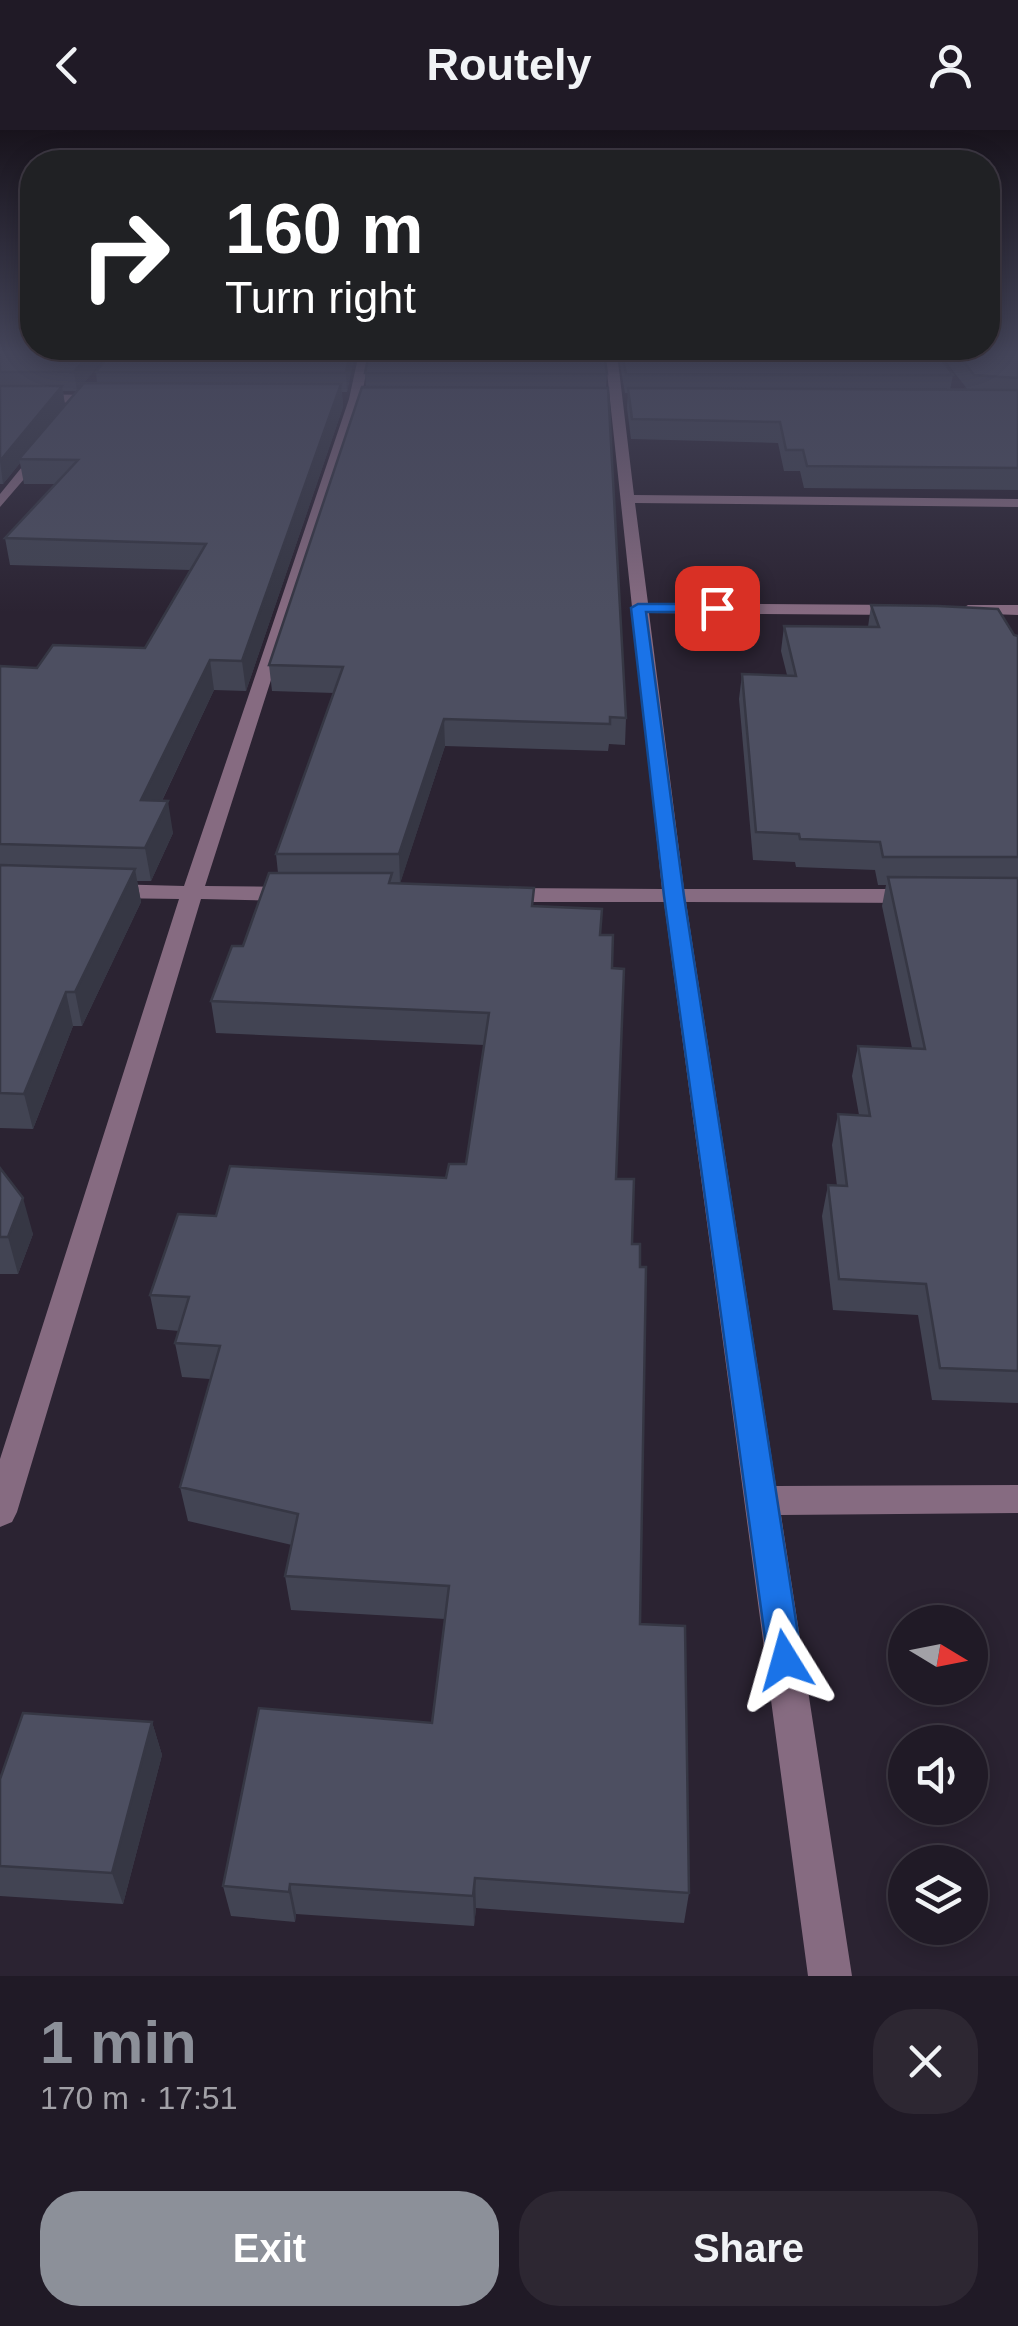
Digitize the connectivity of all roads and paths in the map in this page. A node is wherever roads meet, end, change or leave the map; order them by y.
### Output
1 (342, 439) edge
2 (619, 439) edge
3 (49, 444) edge
4 (628, 499) junction
5 (0, 503) edge
6 (1018, 503) edge
7 (638, 608) junction
8 (913, 610) edge
9 (952, 610) edge
10 (1018, 610) edge
11 (77, 890) edge
12 (192, 893) junction
13 (308, 894) edge
14 (482, 895) edge
15 (674, 896) junction
16 (942, 896) edge
17 (1018, 1498) edge
18 (762, 1501) junction
19 (0, 1512) edge
20 (830, 1976) edge

1 - 12 street
2 - 4 street
3 - 5 street
4 - 6 street
4 - 7 street
7 - 8 street
7 - 15 street
9 - 10 street
11 - 12 street
12 - 13 street
12 - 19 street
14 - 15 street
15 - 16 street
15 - 18 street
17 - 18 street
18 - 20 street

